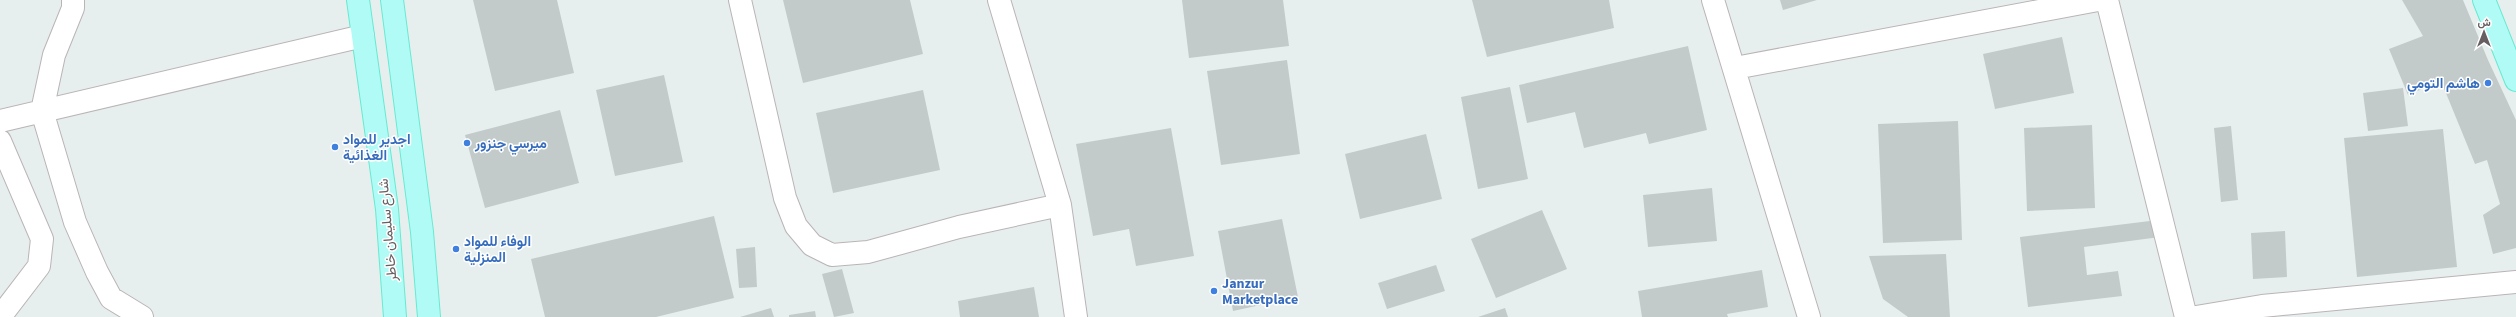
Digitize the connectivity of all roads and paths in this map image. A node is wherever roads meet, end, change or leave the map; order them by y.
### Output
1 (73, 0) edge
2 (358, 0) edge
3 (392, 0) edge
4 (740, 0) edge
5 (998, 0) edge
6 (1713, 0) edge
7 (2098, 0) edge
8 (2107, 0) edge
9 (2484, 0) edge
10 (363, 36) junction
11 (1735, 68) junction
12 (2516, 80) edge
13 (42, 111) junction
14 (0, 121) edge
15 (0, 141) edge
16 (1060, 205) junction
17 (2516, 282) edge
18 (2264, 312) edge
19 (0, 317) edge
20 (142, 317) edge
21 (395, 317) edge
22 (428, 317) edge
23 (1076, 317) edge
24 (1809, 317) edge
25 (2186, 317) edge
26 (2196, 317) edge

1 - 13 street
2 - 10 main road, شارع سليمان خاطر
3 - 22 main road
4 - 16 street
5 - 16 street
6 - 11 street
7 - 11 street
8 - 25 street
9 - 12 main road
10 - 13 street
10 - 21 main road, شارع سليمان خاطر
11 - 24 street
13 - 14 street
13 - 20 street
15 - 19 street
16 - 23 street
17 - 18 street
18 - 26 street

